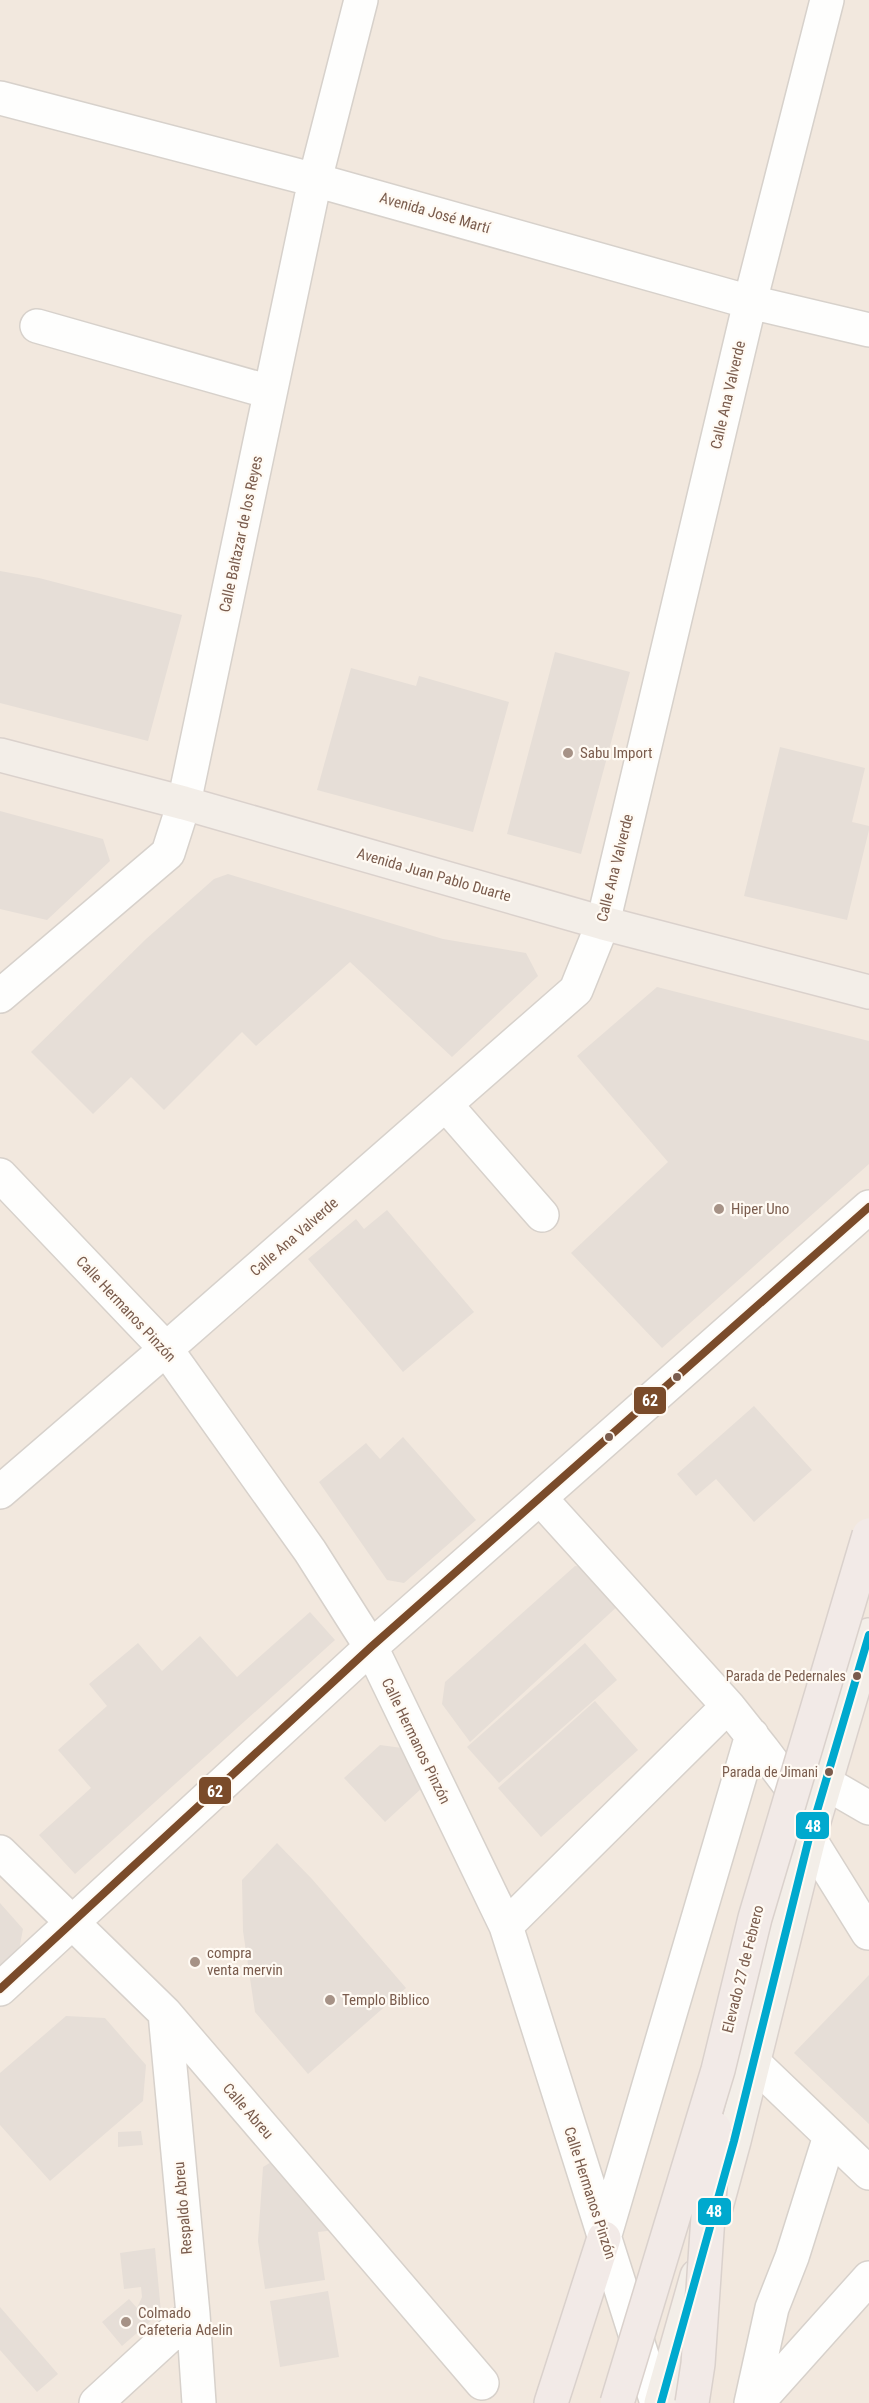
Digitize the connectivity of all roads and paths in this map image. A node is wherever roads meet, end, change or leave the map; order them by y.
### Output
1 (361, 0) edge
2 (826, 0) edge
3 (0, 98) edge
4 (315, 180) junction
5 (750, 302) junction
6 (38, 326) dead end
7 (869, 330) edge
8 (270, 392) junction
9 (0, 755) edge
10 (184, 803) junction
11 (603, 923) junction
12 (869, 992) edge
13 (0, 996) edge
14 (446, 1105) junction
15 (0, 1175) edge
16 (869, 1207) edge
17 (542, 1215) dead end
18 (166, 1349) junction
19 (0, 1492) edge
20 (540, 1498) junction
21 (869, 1535) edge
22 (869, 1635) edge
23 (371, 1647) junction
24 (728, 1706) junction
25 (752, 1735) junction
26 (809, 1787) junction
27 (869, 1808) edge
28 (808, 1838) junction
29 (0, 1852) edge
30 (72, 1924) junction
31 (506, 1926) junction
32 (868, 1933) edge
33 (0, 1989) edge
34 (165, 2013) junction
35 (753, 2062) junction
36 (718, 2070) junction
37 (830, 2136) junction
38 (869, 2173) edge
39 (604, 2238) junction
40 (869, 2278) edge
41 (193, 2314) junction
42 (482, 2383) dead end
43 (96, 2403) edge
44 (199, 2403) edge
45 (551, 2403) edge
46 (617, 2403) edge
47 (657, 2403) edge
48 (661, 2403) edge
49 (692, 2403) edge
50 (751, 2403) edge
51 (758, 2403) edge

1 - 4 street, Calle Baltazar de los Reyes
2 - 5 street, Calle Ana Valverde
3 - 4 street, Avenida José Martí
4 - 5 street, Avenida José Martí
4 - 8 street, Calle Baltazar de los Reyes
5 - 7 street, Avenida José Martí
5 - 11 street, Calle Ana Valverde
6 - 8 street
8 - 10 street, Calle Baltazar de los Reyes
9 - 10 main road, Avenida Juan Pablo Duarte
10 - 11 main road, Avenida Juan Pablo Duarte
10 - 13 street, Calle Baltazar de los Reyes
11 - 12 main road, Avenida Juan Pablo Duarte
11 - 14 street, Calle Ana Valverde
14 - 17 street
14 - 18 street, Calle Ana Valverde
15 - 18 street, Calle Hermanos Pinzón
16 - 20 street
18 - 19 street, Calle Ana Valverde
18 - 23 street, Calle Hermanos Pinzón
20 - 23 street
20 - 24 street
21 - 36 highway, Elevado 27 de Febrero, bridge
22 - 26 main road
23 - 30 street
23 - 31 street, Calle Hermanos Pinzón
24 - 25 street
24 - 31 street
25 - 26 street
25 - 39 street
26 - 27 street
26 - 28 main road
28 - 32 street
28 - 35 main road
29 - 30 street, Calle Abreu
30 - 33 street
30 - 34 street, Calle Abreu
31 - 39 street, Calle Hermanos Pinzón
34 - 41 street, Respaldo Abreu
34 - 42 street, Calle Abreu
35 - 37 street
35 - 48 main road
36 - 46 highway, Elevado 27 de Febrero, bridge
36 - 49 highway, bridge
37 - 38 street
37 - 50 street
39 - 45 highway
39 - 47 street, Calle Hermanos Pinzón
40 - 51 street
41 - 43 street
41 - 44 street, Respaldo Abreu

